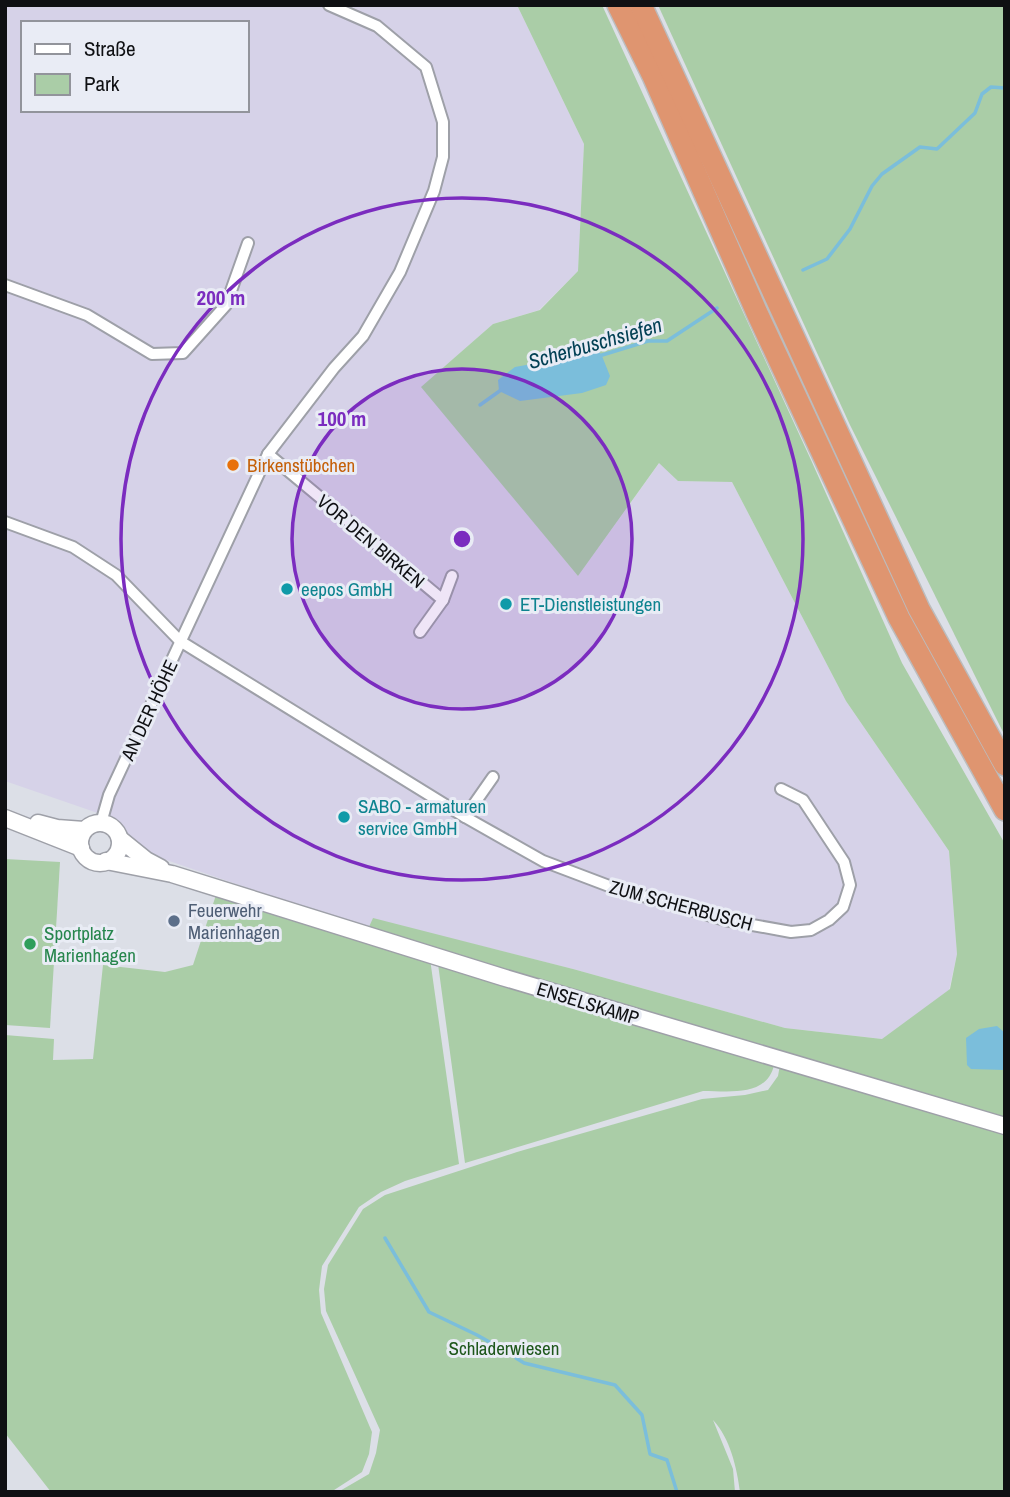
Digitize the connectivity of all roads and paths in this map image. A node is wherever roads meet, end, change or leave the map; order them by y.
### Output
1 (329, 5) edge
2 (618, 5) edge
3 (641, 5) edge
4 (248, 243) dead end
5 (5, 285) edge
6 (268, 454) junction
7 (5, 522) edge
8 (452, 576) dead end
9 (443, 600) junction
10 (420, 632) dead end
11 (180, 641) junction
12 (1005, 765) edge
13 (493, 777) dead end
14 (781, 789) dead end
15 (1005, 810) edge
16 (5, 816) edge
17 (465, 817) junction
18 (101, 823) junction
19 (84, 830) junction
20 (120, 839) junction
21 (81, 848) junction
22 (106, 861) junction
23 (172, 874) junction
24 (1005, 1126) edge

1 - 6 street
2 - 15 highway
3 - 12 highway
4 - 5 street
6 - 9 street, VOR DEN BIRKEN
6 - 11 street
7 - 11 street, AN DER HÖHE
8 - 9 street, VOR DEN BIRKEN
9 - 10 street, VOR DEN BIRKEN
11 - 17 street, ZUM SCHERBUSCH
11 - 18 street, AN DER HÖHE
13 - 17 street
14 - 17 street, ZUM SCHERBUSCH
16 - 19 main road, ENSELSKAMP
16 - 21 main road, ENSELSKAMP
18 - 19 main road, ENSELSKAMP
18 - 20 main road, ENSELSKAMP
19 - 21 main road
20 - 22 main road
20 - 23 main road, ENSELSKAMP
21 - 22 main road, ENSELSKAMP
22 - 23 main road, ENSELSKAMP
23 - 24 main road, ENSELSKAMP

